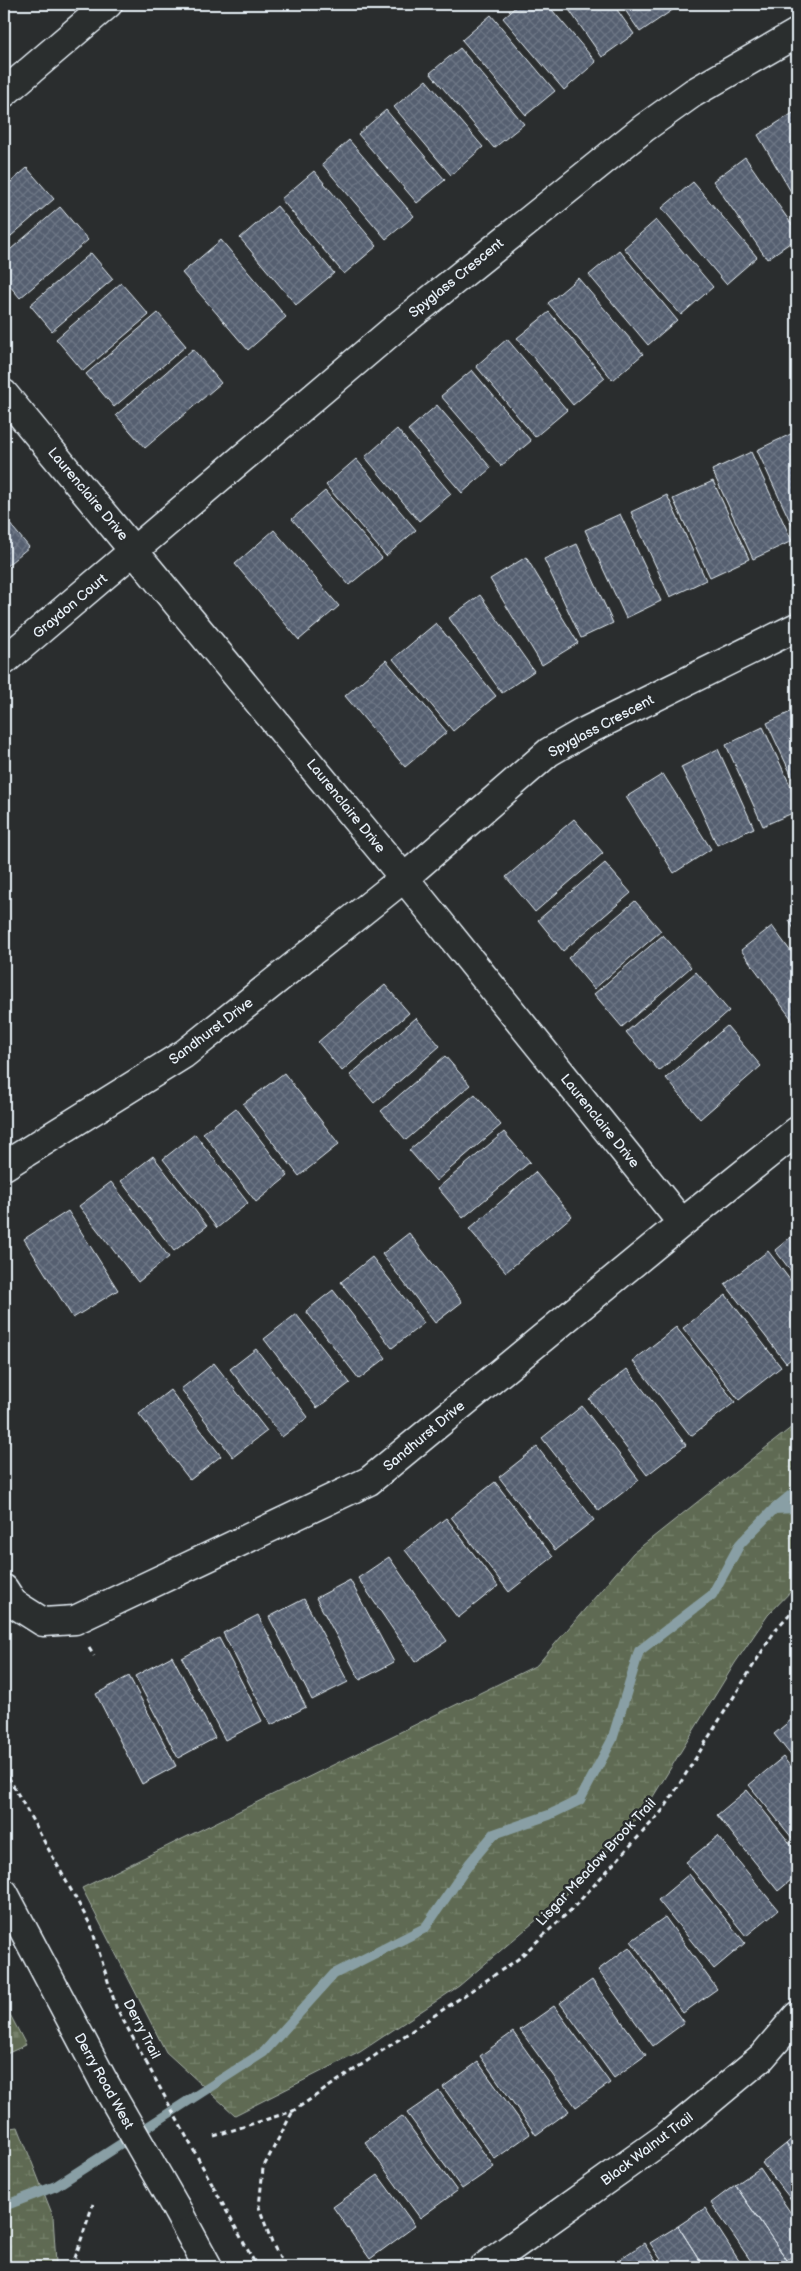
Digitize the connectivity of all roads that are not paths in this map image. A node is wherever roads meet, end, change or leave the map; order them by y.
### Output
1 (108, 4) edge
2 (797, 33) edge
3 (4, 94) edge
4 (4, 394) edge
5 (135, 551) junction
6 (797, 627) edge
7 (4, 660) edge
8 (404, 878) junction
9 (797, 1131) edge
10 (4, 1166) edge
11 (682, 1223) junction
12 (4, 1589) edge
13 (4, 1893) edge
14 (797, 2016) edge
15 (208, 2267) edge
16 (484, 2267) edge

1 - 3 street
2 - 5 street, Spyglass Crescent
4 - 5 street, Laurenclaire Drive
5 - 7 street, Graydon Court
5 - 8 street, Laurenclaire Drive
6 - 8 street, Spyglass Crescent
8 - 10 street, Sandhurst Drive
8 - 11 street, Laurenclaire Drive
9 - 11 street, Sandhurst Drive
11 - 12 street, Sandhurst Drive
13 - 15 street, Derry Road West, bridge
14 - 16 street, Black Walnut Trail

